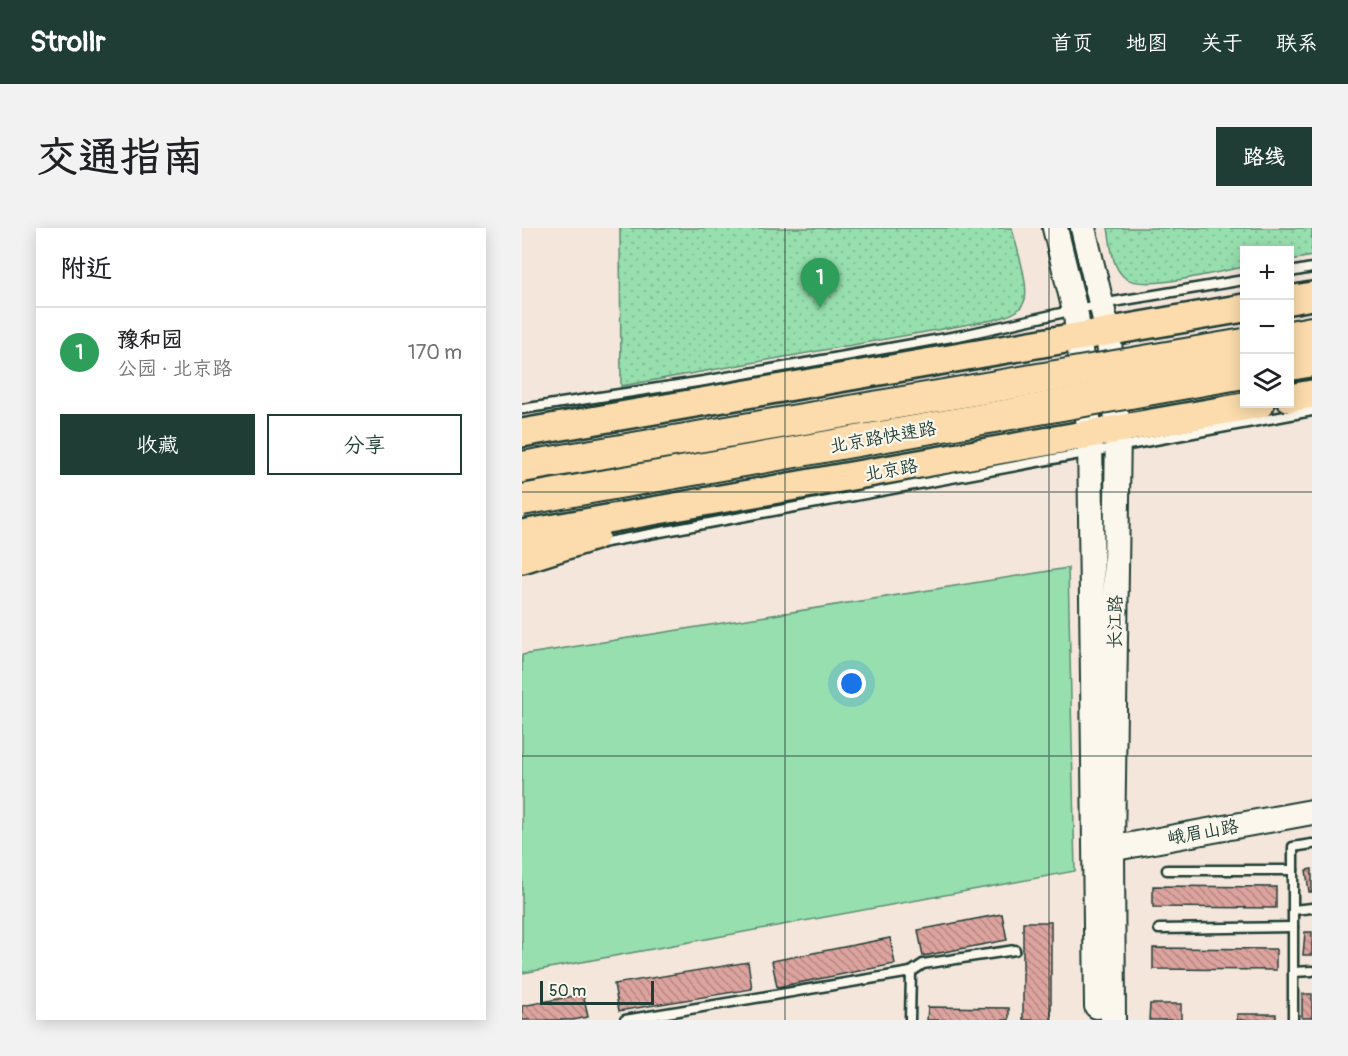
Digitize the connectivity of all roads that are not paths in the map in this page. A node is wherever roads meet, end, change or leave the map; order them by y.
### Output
1 (1055, 228) edge
2 (1083, 228) edge
3 (1312, 268) edge
4 (1294, 271) edge
5 (1240, 281) edge
6 (1312, 296) edge
7 (1294, 299) edge
8 (1101, 304) junction
9 (1240, 309) edge
10 (1074, 310) junction
11 (1108, 332) junction
12 (1312, 332) edge
13 (1294, 335) edge
14 (1079, 338) junction
15 (1240, 345) edge
16 (1312, 362) edge
17 (1294, 365) edge
18 (1240, 375) edge
19 (1312, 394) edge
20 (1294, 397) edge
21 (1244, 408) edge
22 (522, 409) edge
23 (1312, 411) edge
24 (588, 423) junction
25 (522, 425) edge
26 (522, 433) edge
27 (1118, 439) junction
28 (1090, 444) junction
29 (522, 467) edge
30 (522, 500) edge
31 (526, 551) edge
32 (1312, 812) edge
33 (1312, 844) edge
34 (1103, 851) junction
35 (1167, 870) dead end
36 (1293, 870) junction
37 (1312, 908) edge
38 (1293, 910) junction
39 (1293, 927) junction
40 (1159, 929) dead end
41 (1015, 950) dead end
42 (1312, 971) edge
43 (911, 972) junction
44 (1293, 972) junction
45 (625, 1020) edge
46 (910, 1020) edge
47 (1097, 1020) edge
48 (1113, 1020) edge
49 (1293, 1020) edge

1 - 10 street, 长江路
2 - 8 street, 长江路
3 - 4 lane
5 - 8 lane
6 - 7 main road
8 - 10 lane
8 - 11 street, 长江路
9 - 11 main road
10 - 14 street, 长江路
10 - 22 lane
11 - 14 main road
11 - 27 street, 长江路
12 - 13 highway
14 - 24 main road
14 - 28 street, 长江路
15 - 29 highway, 北京路快速路, bridge
16 - 17 highway
18 - 30 highway, 北京路快速路, bridge
19 - 20 main road
21 - 27 main road, 北京路
23 - 27 lane
24 - 25 main road
24 - 26 main road
27 - 28 main road, 北京路
27 - 34 street, 长江路
28 - 31 lane
28 - 31 main road, 北京路
28 - 34 street, 长江路
32 - 34 street, 峨眉山路
33 - 36 lane
34 - 47 street, 长江路
34 - 48 street, 长江路
35 - 36 lane
36 - 38 lane
37 - 38 lane
38 - 39 lane
39 - 40 lane
39 - 44 lane
41 - 43 lane
42 - 44 lane
43 - 45 lane
43 - 46 lane
44 - 49 lane

